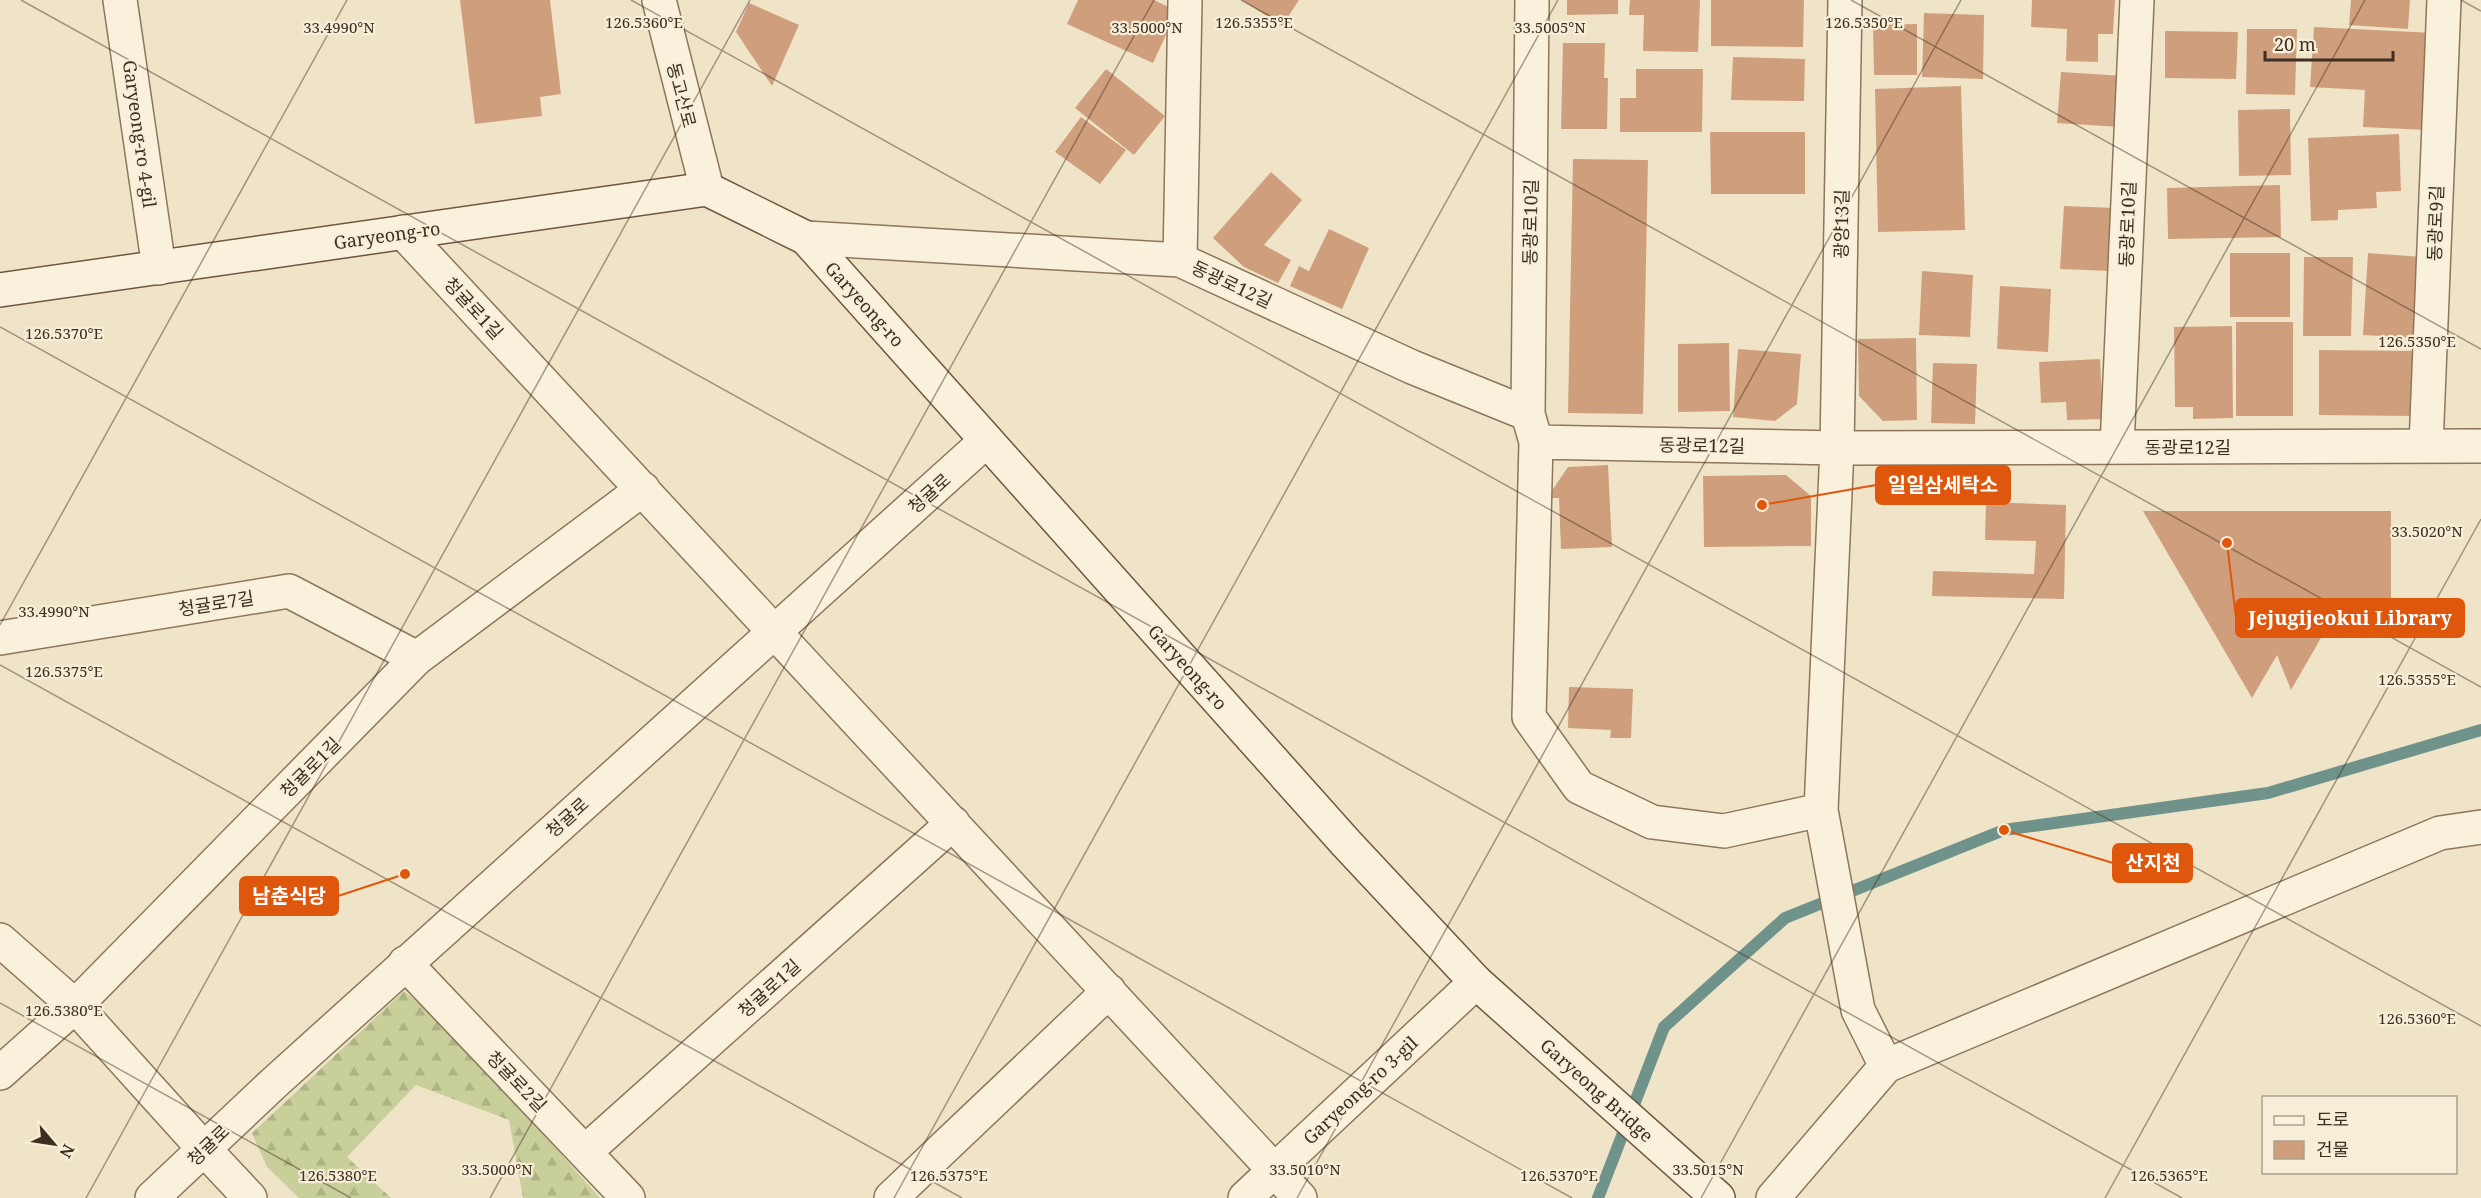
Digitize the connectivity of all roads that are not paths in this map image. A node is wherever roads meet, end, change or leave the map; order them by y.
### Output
1 (120, 0) edge
2 (659, 0) edge
3 (1185, 0) edge
4 (1532, 0) edge
5 (1845, 0) edge
6 (2137, 0) edge
7 (2444, 0) edge
8 (707, 189) junction
9 (404, 232) junction
10 (806, 238) junction
11 (1180, 260) junction
12 (159, 268) junction
13 (0, 290) edge
14 (1532, 428) junction
15 (986, 441) junction
16 (2426, 446) junction
17 (2481, 446) edge
18 (2117, 447) junction
19 (1837, 448) junction
20 (643, 489) junction
21 (775, 630) junction
22 (0, 638) edge
23 (417, 657) junction
24 (1821, 810) junction
25 (953, 824) junction
26 (2481, 827) edge
27 (0, 940) edge
28 (405, 963) junction
29 (1476, 982) junction
30 (1109, 991) junction
31 (75, 1006) junction
32 (1886, 1066) junction
33 (0, 1073) edge
34 (204, 1149) junction
35 (585, 1152) junction
36 (1275, 1170) junction
37 (152, 1198) edge
38 (250, 1198) edge
39 (628, 1198) edge
40 (891, 1198) edge
41 (1245, 1198) edge
42 (1300, 1198) edge
43 (1718, 1198) edge
44 (1773, 1198) edge

1 - 12 street, Garyeong-ro 4-gil
2 - 8 street, 동고산로
3 - 11 street
4 - 14 street, 동광로10길
5 - 19 street, 광양13길
6 - 18 street, 동광로10길
7 - 16 street, 동광로9길
8 - 9 street, Garyeong-ro
8 - 10 street, Garyeong-ro
9 - 12 street, Garyeong-ro
9 - 20 street, 청귤로1길
10 - 11 street, 동광로12길
10 - 15 street, Garyeong-ro
11 - 14 street, 동광로12길
12 - 13 street, Garyeong-ro
14 - 19 street, 동광로12길
14 - 24 street
15 - 21 street, 청귤로
15 - 29 street, Garyeong-ro
16 - 17 street, 동광로12길
16 - 18 street, 동광로12길
18 - 19 street, 동광로12길
19 - 24 street, 광양13길
20 - 21 street, 청귤로1길
20 - 23 street, 청귤로1길
21 - 25 street, 청귤로1길
21 - 28 street, 청귤로
22 - 23 street, 청귤로7길
23 - 31 street, 청귤로1길
24 - 32 street, 광양13길
25 - 30 street, 청귤로1길
25 - 35 street, 청귤로1길
26 - 32 street
27 - 31 street
28 - 34 street, 청귤로
28 - 35 street, 청귤로2길
29 - 36 street, Garyeong-ro 3-gil
29 - 43 street, Garyeong Bridge
30 - 36 street, 청귤로1길
30 - 40 street
31 - 33 street, 청귤로1길
31 - 34 street
32 - 44 street
34 - 37 street, 청귤로
34 - 38 street
35 - 39 street, 청귤로2길
36 - 41 street, Garyeong-ro 3-gil
36 - 42 street, 청귤로1길

